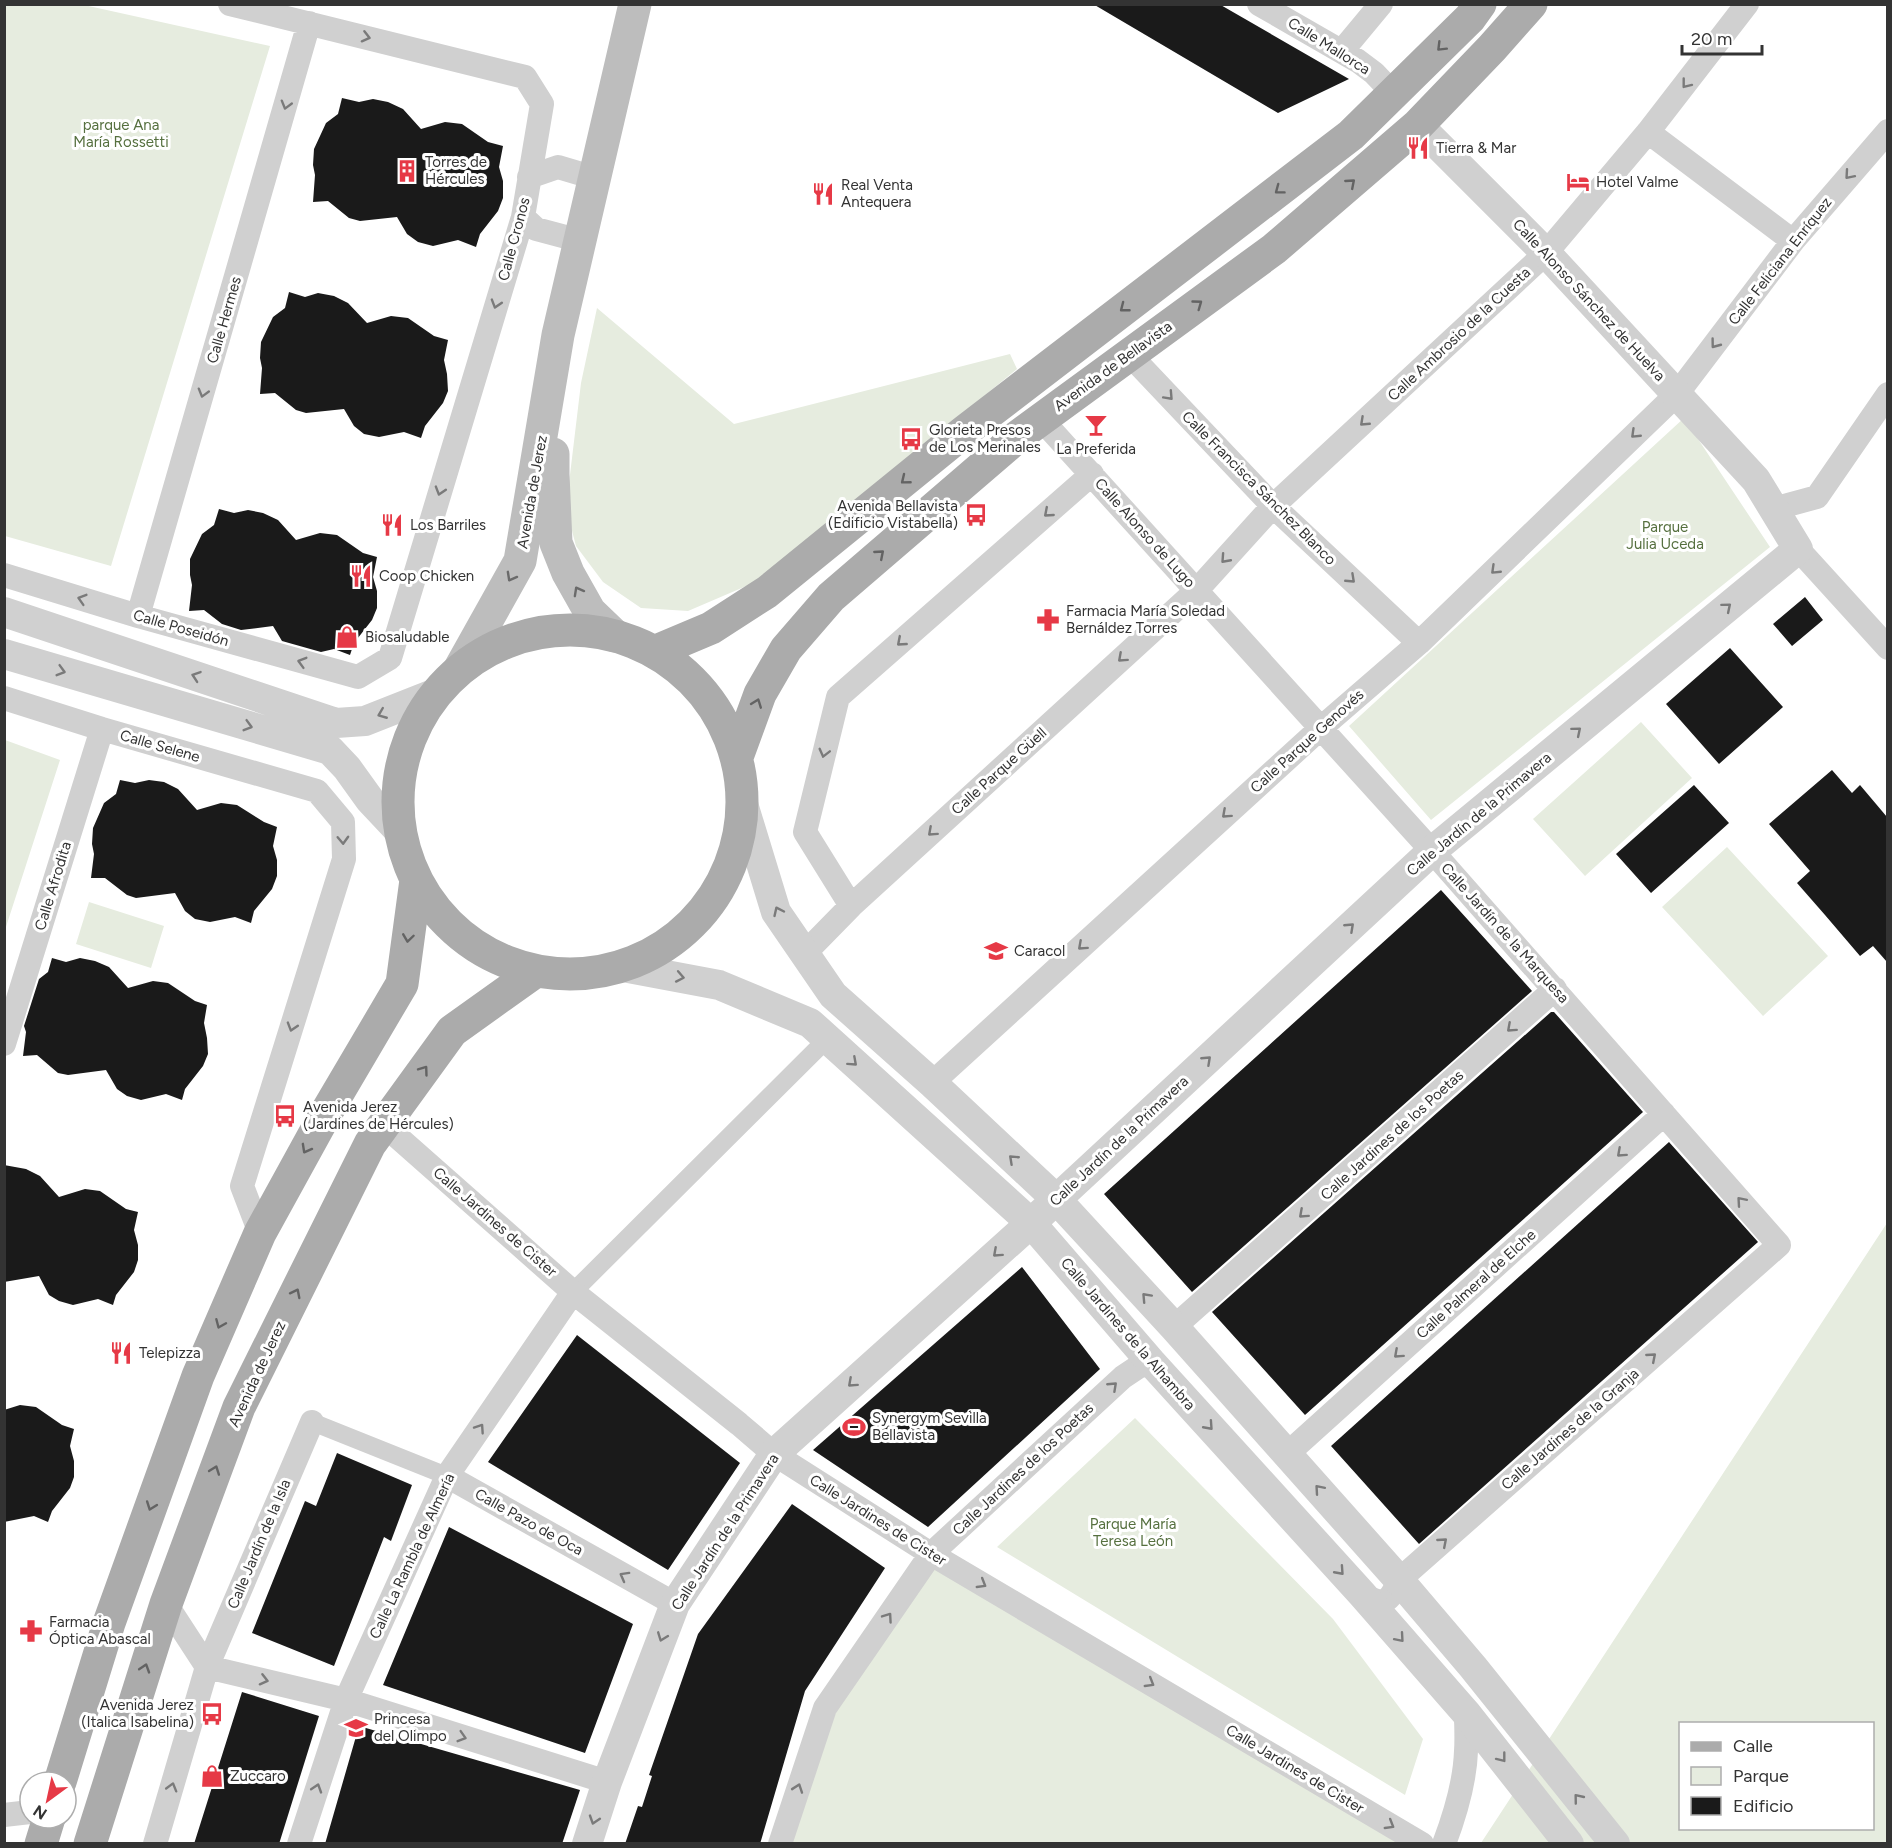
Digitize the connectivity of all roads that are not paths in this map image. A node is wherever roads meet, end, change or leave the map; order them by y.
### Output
1 (230, 4) edge
2 (635, 4) edge
3 (1259, 4) edge
4 (1381, 4) edge
5 (1480, 4) edge
6 (1531, 4) edge
7 (1747, 4) edge
8 (309, 23) junction
9 (1342, 51) junction
10 (1394, 94) junction
11 (1419, 125) junction
12 (1887, 131) edge
13 (1648, 132) junction
14 (529, 177) junction
15 (595, 178) junction
16 (523, 217) junction
17 (581, 241) junction
18 (1793, 241) junction
19 (1546, 253) junction
20 (558, 335) junction
21 (1129, 354) junction
22 (1677, 394) junction
23 (1887, 394) edge
24 (1041, 419) junction
25 (1092, 474) junction
26 (1273, 506) junction
27 (1773, 508) junction
28 (1798, 549) junction
29 (4, 575) edge
30 (1197, 590) junction
31 (142, 606) junction
32 (4, 612) edge
33 (615, 636) junction
34 (1419, 643) junction
35 (1887, 648) edge
36 (654, 652) junction
37 (4, 654) edge
38 (459, 670) junction
39 (358, 677) joint
40 (436, 693) junction
41 (4, 698) edge
42 (1322, 727) junction
43 (102, 729) junction
44 (737, 757) junction
45 (743, 804) junction
46 (401, 833) junction
47 (1432, 851) junction
48 (416, 880) junction
49 (851, 906) junction
50 (804, 954) junction
51 (623, 967) junction
52 (536, 971) junction
53 (1555, 989) junction
54 (827, 1039) junction
55 (4, 1044) edge
56 (932, 1083) junction
57 (1664, 1114) junction
58 (384, 1125) junction
59 (1056, 1199) junction
60 (1030, 1223) junction
61 (260, 1233) junction
62 (1779, 1245) joint
63 (573, 1292) junction
64 (1174, 1327) junction
65 (1151, 1362) junction
66 (312, 1422) joint
67 (1287, 1452) junction
68 (774, 1454) junction
69 (447, 1476) junction
70 (932, 1554) junction
71 (1399, 1580) junction
72 (1362, 1594) junction
73 (166, 1604) junction
74 (675, 1604) junction
75 (207, 1666) junction
76 (346, 1700) junction
77 (1466, 1713) junction
78 (64, 1770) edge
79 (607, 1782) junction
80 (90, 1844) edge
81 (155, 1844) edge
82 (299, 1844) edge
83 (587, 1844) edge
84 (780, 1844) edge
85 (1422, 1844) edge
86 (1444, 1844) edge
87 (1569, 1844) edge
88 (1615, 1844) edge

1 - 8 street, Calle Cronos
2 - 15 main road, Avenida de Jerez
3 - 9 street, Calle Mallorca
4 - 9 street
5 -> 10 main road
6 - 11 main road, Avenida de Bellavista
7 -> 13 street, Calle Ambrosio de la Cuesta
8 -> 14 street, Calle Cronos
8 -> 31 street, Calle Hermes
9 - 10 street, Calle Mallorca
10 -> 36 main road
11 - 19 street, Calle Alonso Sánchez de Huelva
21 -> 11 main road, Avenida de Bellavista
12 -> 18 street, Calle Feliciana Enríquez
13 - 18 street
13 - 19 street, Calle Ambrosio de la Cuesta
14 - 15 street
14 - 16 street, Calle Cronos
15 - 17 main road, Avenida de Jerez
16 - 17 street
16 -> 39 street, Calle Cronos
17 - 20 main road, Avenida de Jerez
18 -> 22 street, Calle Feliciana Enríquez
19 - 22 street, Calle Alonso Sánchez de Huelva
19 -> 26 street, Calle Ambrosio de la Cuesta
33 -> 20 main road, Avenida de Jerez
20 -> 38 main road, Avenida de Jerez
21 - 24 main road, Avenida de Bellavista
21 -> 26 street, Calle Francisca Sánchez Blanco
22 - 27 street, Calle Alonso Sánchez de Huelva
22 -> 34 street, Calle Parque Genovés
23 - 27 street
24 - 25 street, Calle Alonso de Lugo
44 -> 24 main road, Avenida de Bellavista
25 - 30 street, Calle Alonso de Lugo
25 -> 49 street
26 -> 30 street, Calle Ambrosio de la Cuesta
26 -> 34 street, Calle Francisca Sánchez Blanco
27 - 28 street, Calle Alonso Sánchez de Huelva
28 - 35 street
47 -> 28 street, Calle Jardín de la Primavera
31 -> 29 street, Calle Poseidón
30 - 42 street, Calle Alonso de Lugo
30 -> 49 street, Calle Parque Güell
39 -> 31 street, Calle Poseidón
40 -> 32 street
33 - 36 main road
33 - 38 main road
34 - 42 street, Calle Parque Genovés
36 - 44 main road
37 -> 46 street
38 - 40 main road
40 - 46 main road
41 - 43 street, Calle Selene
42 - 47 street, Calle Jardín de la Marquesa
42 -> 56 street, Calle Parque Genovés
43 - 55 street, Calle Afrodita
43 -> 61 street, Calle Selene
44 - 45 main road
50 -> 45 street
45 - 51 main road
46 - 48 main road
47 - 53 street, Calle Jardín de la Marquesa
59 -> 47 street, Calle Jardín de la Primavera
48 - 52 main road
48 -> 61 main road
49 - 50 street, Calle Parque Güell
50 - 56 street
51 - 52 main road
51 -> 54 street, Calle Jardines de la Alhambra
58 -> 52 main road, Avenida de Jerez
53 - 57 street, Calle Jardín de la Marquesa
53 -> 64 street, Calle Jardines de los Poetas
54 -> 60 street, Calle Jardines de la Alhambra
54 - 63 street
59 -> 56 street
62 -> 57 street, Calle Jardín de la Marquesa
57 -> 67 street, Calle Palmeral de Elche
58 - 63 street, Calle Jardines de Cister
73 -> 58 main road, Avenida de Jerez
59 - 60 street, Calle Jardín de la Primavera
64 -> 59 street
60 - 65 street, Calle Jardines de la Alhambra
60 -> 68 street, Calle Jardín de la Primavera
61 -> 78 main road
71 -> 62 street, Calle Jardines de la Granja
63 - 68 street, Calle Jardines de Cister
69 -> 63 street, Calle La Rambla de Almería
64 - 67 street
70 -> 65 street, Calle Jardines de los Poetas
65 -> 72 street, Calle Jardines de la Alhambra
66 - 69 street, Calle Pazo de Oca
66 - 75 street, Calle Jardín de la Isla
71 -> 67 street
68 - 70 street, Calle Jardines de Cister
68 - 74 street, Calle Jardín de la Primavera
74 -> 69 street, Calle Pazo de Oca
69 - 76 street, Calle La Rambla de Almería
84 -> 70 street, Calle Jardines de los Poetas
70 -> 85 street, Calle Jardines de Cister
71 - 72 street, Calle Jardines de la Granja
88 -> 71 street
72 -> 77 street, Calle Jardines de la Alhambra
73 - 75 street
80 -> 73 main road, Avenida de Jerez
74 -> 79 street, Calle Jardín de la Primavera
75 -> 76 street
81 -> 75 street, Calle Jardín de la Isla
76 -> 79 street
82 -> 76 street, Calle La Rambla de Almería
77 - 86 street
77 -> 87 street, Calle Jardines de la Alhambra
79 -> 83 street, Calle Jardín de la Primavera

